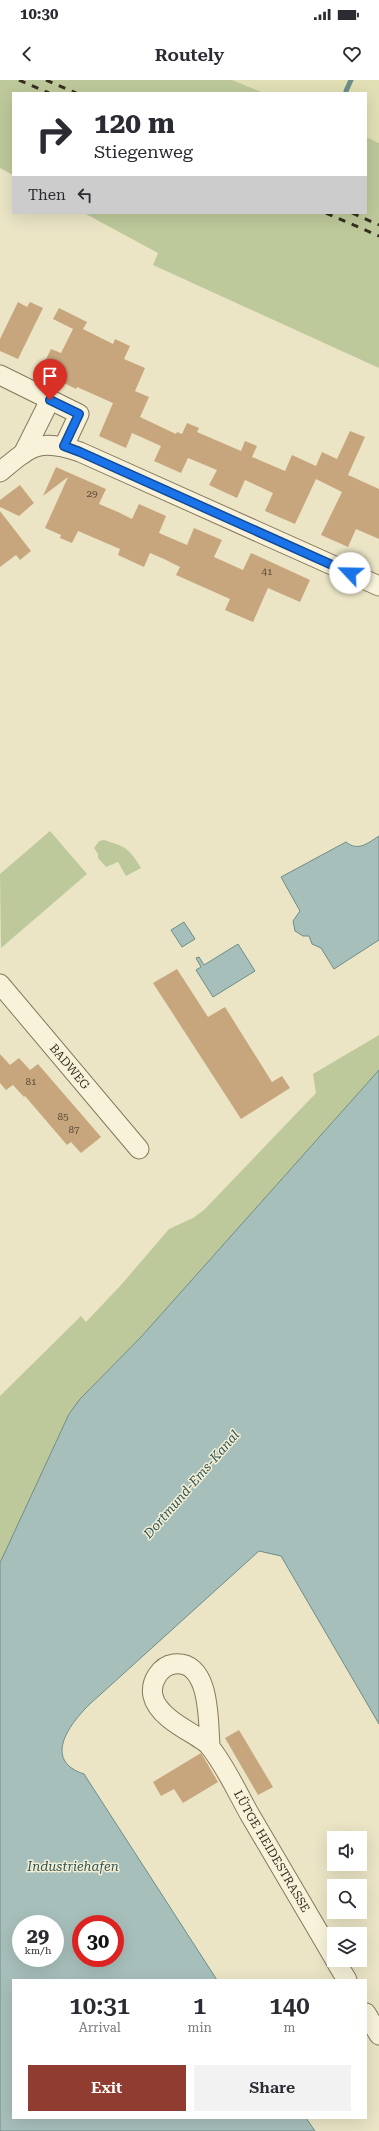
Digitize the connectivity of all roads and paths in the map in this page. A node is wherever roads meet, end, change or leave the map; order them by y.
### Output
1 (0, 375) edge
2 (50, 400) junction
3 (64, 446) junction
4 (23, 454) junction
5 (0, 472) edge
6 (379, 586) edge
7 (0, 984) edge
8 (139, 1148) dead end
9 (210, 1745) dead end
10 (327, 1945) edge
11 (340, 1967) edge
12 (346, 1979) edge
13 (367, 2015) edge
14 (379, 2035) edge

1 - 2 street
2 - 3 street
2 - 4 street
3 - 4 street
3 - 6 street
4 - 5 street
7 - 8 street, BADWEG
9 - 10 street, LÜTGE HEIDESTRASSE
11 - 12 street, LÜTGE HEIDESTRASSE
13 - 14 street

